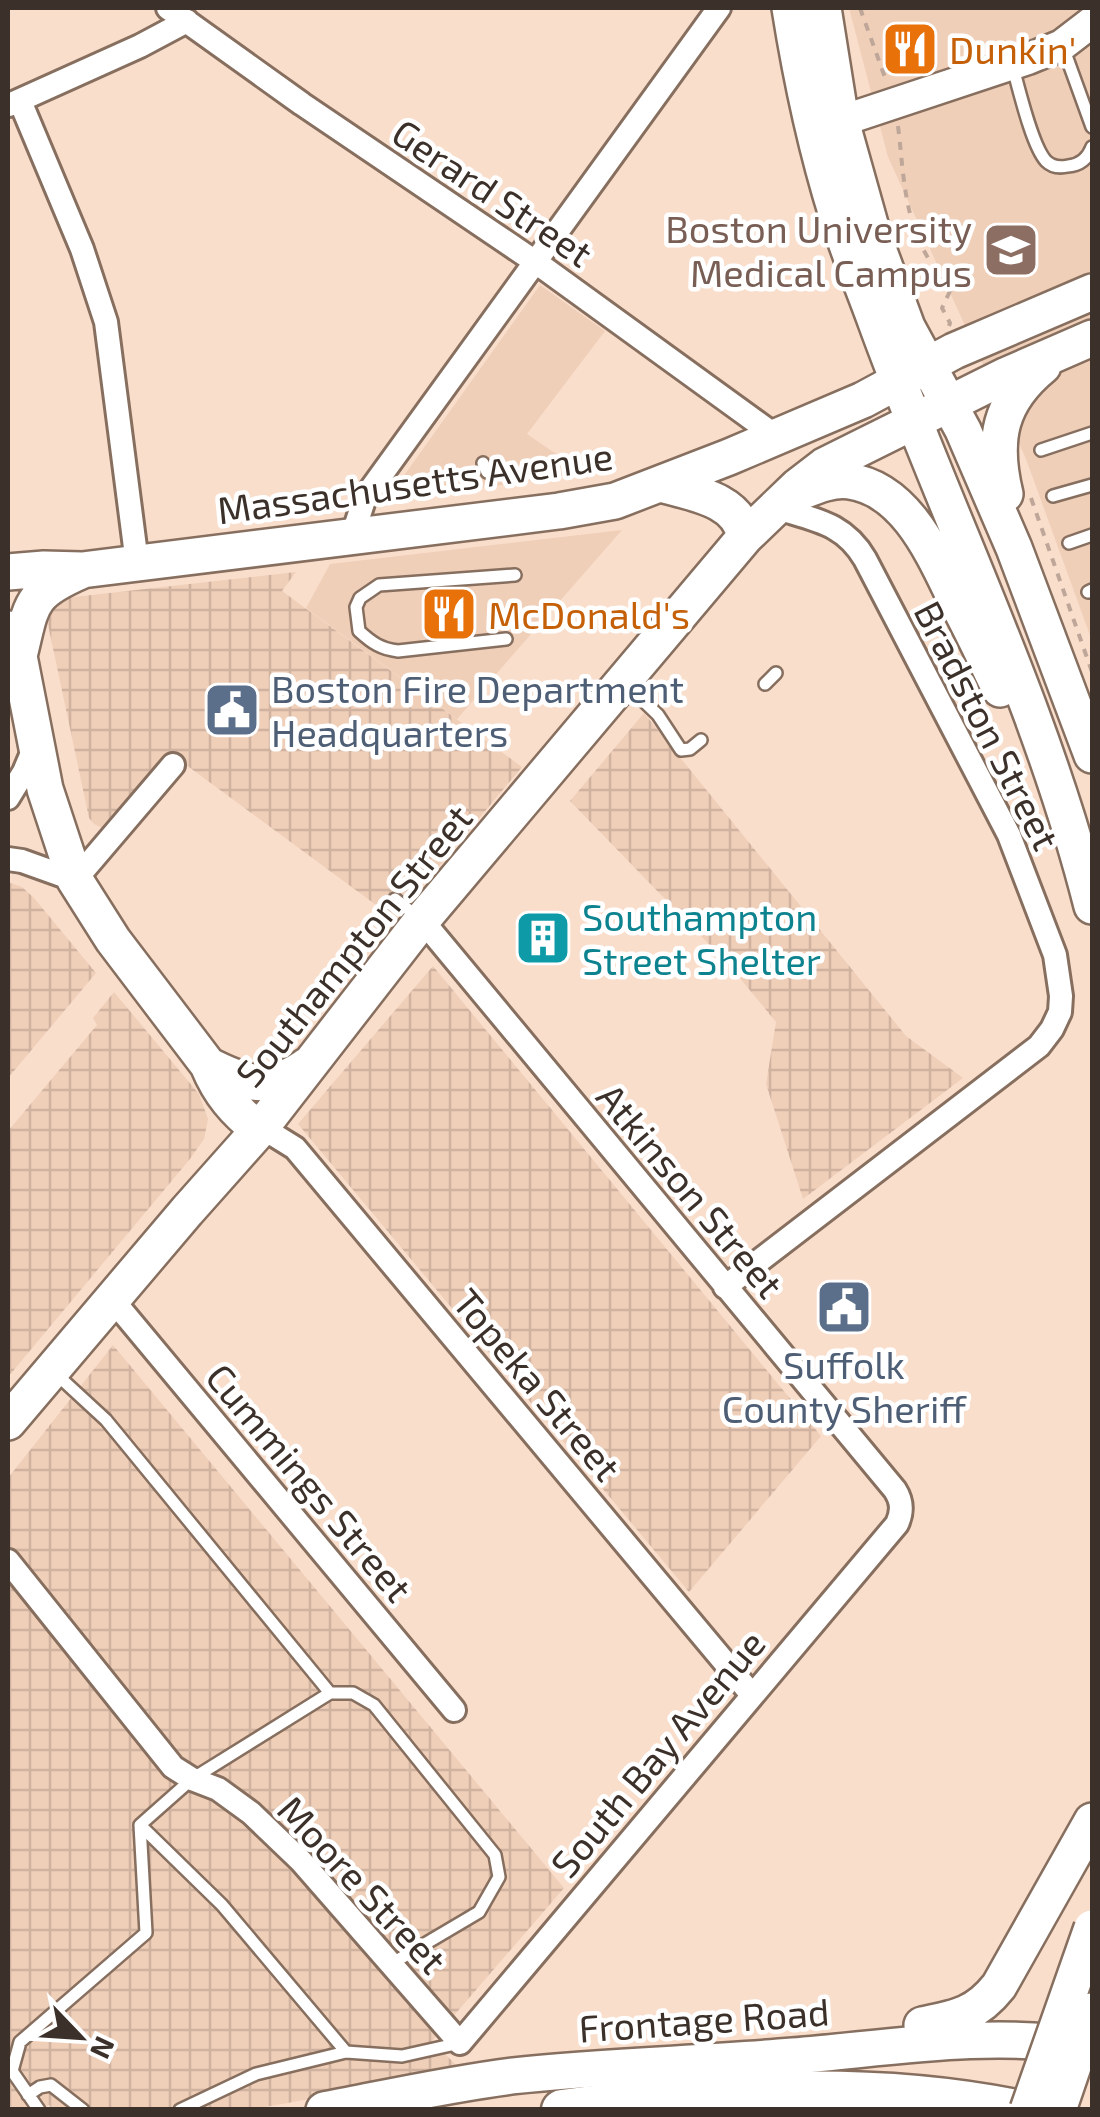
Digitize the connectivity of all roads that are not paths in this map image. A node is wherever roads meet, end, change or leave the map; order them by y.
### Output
1 (720, 8) edge
2 (790, 8) edge
3 (823, 8) edge
4 (177, 14) edge
5 (1092, 22) edge
6 (1062, 44) junction
7 (1012, 64) junction
8 (14, 103) edge
9 (841, 121) junction
10 (1092, 127) edge
11 (1092, 147) edge
12 (537, 263) junction
13 (1092, 292) edge
14 (1082, 342) edge
15 (913, 373) junction
16 (949, 404) junction
17 (913, 422) junction
18 (1092, 434) edge
19 (777, 437) junction
20 (1041, 450) dead end
21 (661, 484) junction
22 (1092, 485) edge
23 (1053, 496) dead end
24 (777, 508) junction
25 (1092, 535) edge
26 (352, 537) junction
27 (744, 537) junction
28 (1069, 543) dead end
29 (1014, 548) junction
30 (137, 564) junction
31 (82, 570) junction
32 (8, 572) edge
33 (515, 575) dead end
34 (506, 639) dead end
35 (13, 643) edge
36 (776, 672) dead end
37 (624, 681) junction
38 (764, 684) dead end
39 (701, 740) dead end
40 (36, 742) junction
41 (1092, 755) edge
42 (173, 766) dead end
43 (8, 798) edge
44 (1064, 807) junction
45 (8, 859) edge
46 (75, 880) junction
47 (1092, 906) edge
48 (409, 909) junction
49 (313, 1062) junction
50 (208, 1066) junction
51 (259, 1130) junction
52 (725, 1287) junction
53 (112, 1299) junction
54 (52, 1370) junction
55 (8, 1422) edge
56 (901, 1506) joint
57 (8, 1561) edge
58 (330, 1693) junction
59 (752, 1695) junction
60 (454, 1710) dead end
61 (192, 1779) junction
62 (1092, 1821) edge
63 (140, 1825) junction
64 (1092, 1928) edge
65 (392, 1964) junction
66 (1092, 2012) edge
67 (460, 2043) junction
68 (1092, 2048) edge
69 (346, 2052) junction
70 (782, 2057) junction
71 (508, 2093) edge
72 (28, 2095) junction
73 (626, 2102) junction
74 (39, 2110) edge
75 (83, 2110) edge
76 (180, 2110) edge
77 (324, 2110) edge
78 (562, 2110) edge
79 (666, 2110) edge
80 (1016, 2110) edge
81 (1028, 2110) edge
82 (1058, 2110) edge

1 - 12 street
2 - 15 main road
3 - 9 main road
4 - 8 street
4 - 12 street, Gerard Street
5 - 6 street
6 - 7 street
6 - 10 lane
7 - 9 street
7 - 11 lane
8 - 30 street
9 - 15 main road
12 - 19 street, Gerard Street
12 - 26 street
13 - 15 main road, Massachusetts Avenue
14 - 16 main road
14 - 29 main road
15 - 16 main road
15 - 17 main road
15 - 19 main road, Massachusetts Avenue
16 - 17 main road
16 - 29 main road
17 - 24 main road, Southampton Street
17 - 44 main road
18 - 20 lane
19 - 21 main road, Massachusetts Avenue
21 - 26 main road, Massachusetts Avenue
21 - 27 main road
22 - 23 lane
24 - 27 main road, Southampton Street
24 - 44 main road
24 - 52 street, Bradston Street
25 - 28 lane
26 - 30 main road, Massachusetts Avenue
27 - 37 main road, Southampton Street
29 - 41 main road
30 - 31 main road, Massachusetts Avenue
31 - 32 main road, Massachusetts Avenue
31 - 35 main road
33 - 34 lane
35 - 40 main road
36 - 38 lane
37 - 39 lane
37 - 48 main road, Southampton Street
40 - 43 street
40 - 46 main road
42 - 46 street
44 - 47 main road
45 - 46 street
46 - 50 main road
48 - 49 main road, Southampton Street
48 - 52 street, Atkinson Street
49 - 50 main road
49 - 51 main road, Southampton Street
50 - 51 main road
51 - 53 main road, Southampton Street
51 - 59 street, Topeka Street
52 - 56 street, Atkinson Street
53 - 54 main road, Southampton Street
53 - 60 street, Cummings Street
54 - 55 main road, Southampton Street
54 - 58 lane
56 - 59 street, South Bay Avenue
57 - 61 street, Moore Street
58 - 61 lane
58 - 65 lane
59 - 67 street, South Bay Avenue
61 - 63 lane
61 - 65 street, Moore Street
62 - 70 main road
63 - 69 lane
63 - 72 lane
64 - 81 main road, bridge
65 - 67 street, Moore Street
66 - 82 main road, bridge
67 - 69 lane
68 - 70 main road, Frontage Road
69 - 76 lane
70 - 71 main road, Frontage Road
71 - 77 main road, Frontage Road
72 - 74 lane
72 - 75 lane
73 - 78 highway
73 - 79 highway
73 - 80 highway

